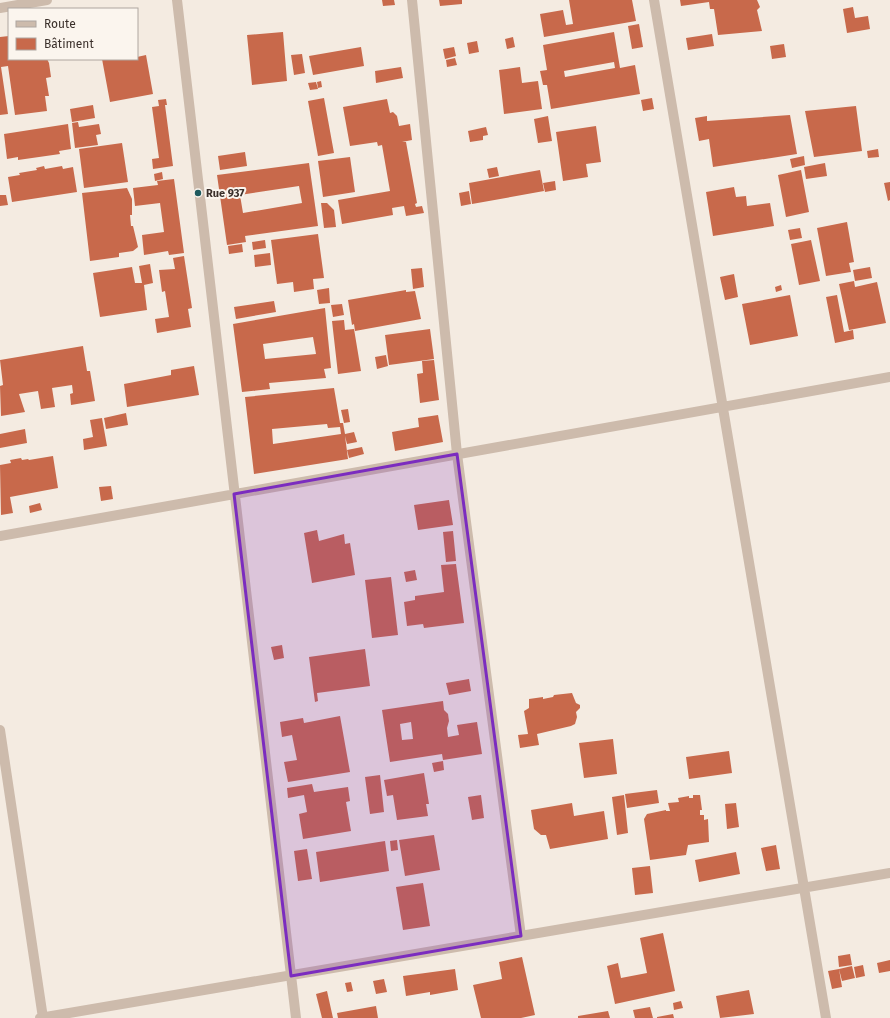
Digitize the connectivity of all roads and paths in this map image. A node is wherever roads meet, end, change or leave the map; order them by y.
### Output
1 (47, 0) edge
2 (177, 0) edge
3 (412, 0) edge
4 (654, 0) edge
5 (0, 8) edge
6 (890, 377) edge
7 (722, 407) junction
8 (457, 454) junction
9 (234, 494) junction
10 (0, 536) edge
11 (0, 730) edge
12 (890, 873) edge
13 (804, 888) junction
14 (521, 936) junction
15 (291, 976) junction
16 (42, 1018) edge
17 (296, 1018) edge
18 (826, 1018) edge

1 - 5 street
2 - 9 street
3 - 8 street
4 - 7 street
6 - 7 street
7 - 8 street
7 - 13 street
8 - 9 street
8 - 14 street
9 - 10 street
9 - 15 street
11 - 16 street
12 - 13 street
13 - 14 street
13 - 18 street
14 - 15 street
15 - 16 street
15 - 17 street

